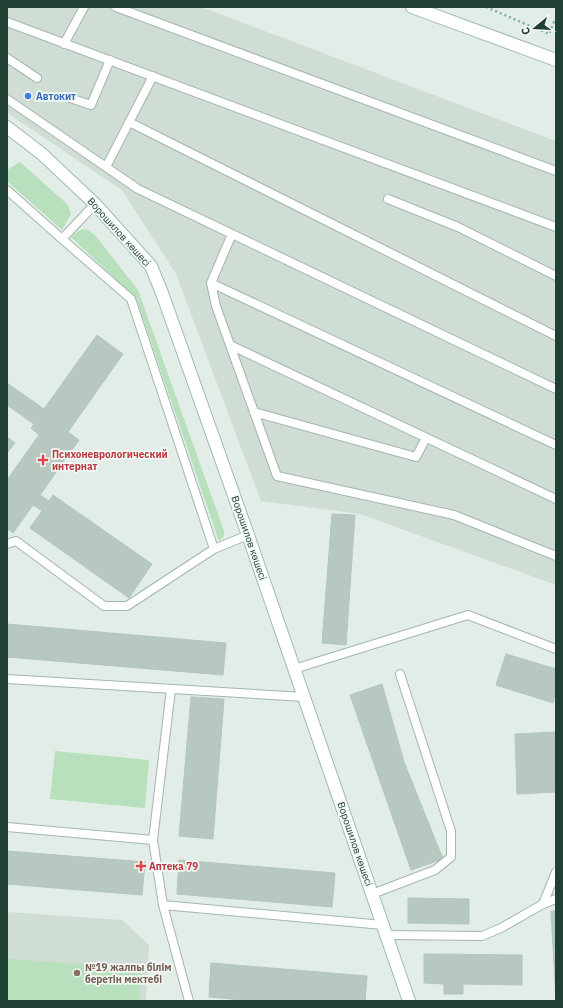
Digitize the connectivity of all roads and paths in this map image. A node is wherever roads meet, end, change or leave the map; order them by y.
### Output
1 (84, 7) edge
2 (116, 7) edge
3 (412, 7) edge
4 (486, 7) edge
5 (7, 22) edge
6 (556, 23) edge
7 (64, 44) junction
8 (7, 58) edge
9 (110, 60) junction
10 (556, 60) edge
11 (153, 76) junction
12 (37, 78) dead end
13 (70, 98) dead end
14 (7, 99) edge
15 (129, 122) junction
16 (7, 127) edge
17 (106, 167) junction
18 (556, 171) edge
19 (7, 190) edge
20 (388, 199) dead end
21 (95, 204) junction
22 (556, 227) edge
23 (232, 234) junction
24 (62, 239) junction
25 (556, 276) edge
26 (211, 283) junction
27 (556, 336) edge
28 (230, 346) junction
29 (556, 389) edge
30 (254, 412) junction
31 (426, 438) junction
32 (556, 445) edge
33 (556, 499) edge
34 (248, 535) junction
35 (7, 544) edge
36 (214, 549) junction
37 (556, 556) edge
38 (556, 650) edge
39 (294, 669) junction
40 (400, 674) dead end
41 (7, 680) edge
42 (171, 689) junction
43 (304, 697) junction
44 (7, 827) edge
45 (153, 840) junction
46 (556, 872) edge
47 (372, 894) junction
48 (556, 899) edge
49 (542, 904) junction
50 (163, 905) junction
51 (385, 930) junction
52 (189, 1001) edge
53 (409, 1001) edge

1 - 7 lane
2 - 18 lane
3 - 10 street
4 - 6 path
5 - 7 lane
7 - 9 lane
8 - 12 lane
9 - 11 lane
9 - 13 lane
11 - 15 lane
11 - 22 lane
14 - 17 lane
15 - 17 lane
15 - 27 lane
16 - 21 street, Ворошилов көшесі
17 - 23 lane
19 - 24 lane
20 - 25 lane
21 - 24 lane
21 - 34 street, Ворошилов көшесі
23 - 26 lane
23 - 29 lane
24 - 36 lane
26 - 28 lane
26 - 32 lane
28 - 30 lane
28 - 31 lane
30 - 31 lane
30 - 37 lane
31 - 33 lane
34 - 36 lane
34 - 39 street, Ворошилов көшесі
35 - 36 lane
38 - 39 lane
39 - 43 street, Ворошилов көшесі
40 - 47 lane
41 - 42 lane
42 - 43 lane
42 - 45 lane
43 - 47 street, Ворошилов көшесі
44 - 45 lane
45 - 50 lane
46 - 49 lane
47 - 51 street, Ворошилов көшесі
48 - 49 lane
49 - 51 lane
50 - 51 lane
50 - 52 lane
51 - 53 street, Ворошилов көшесі

